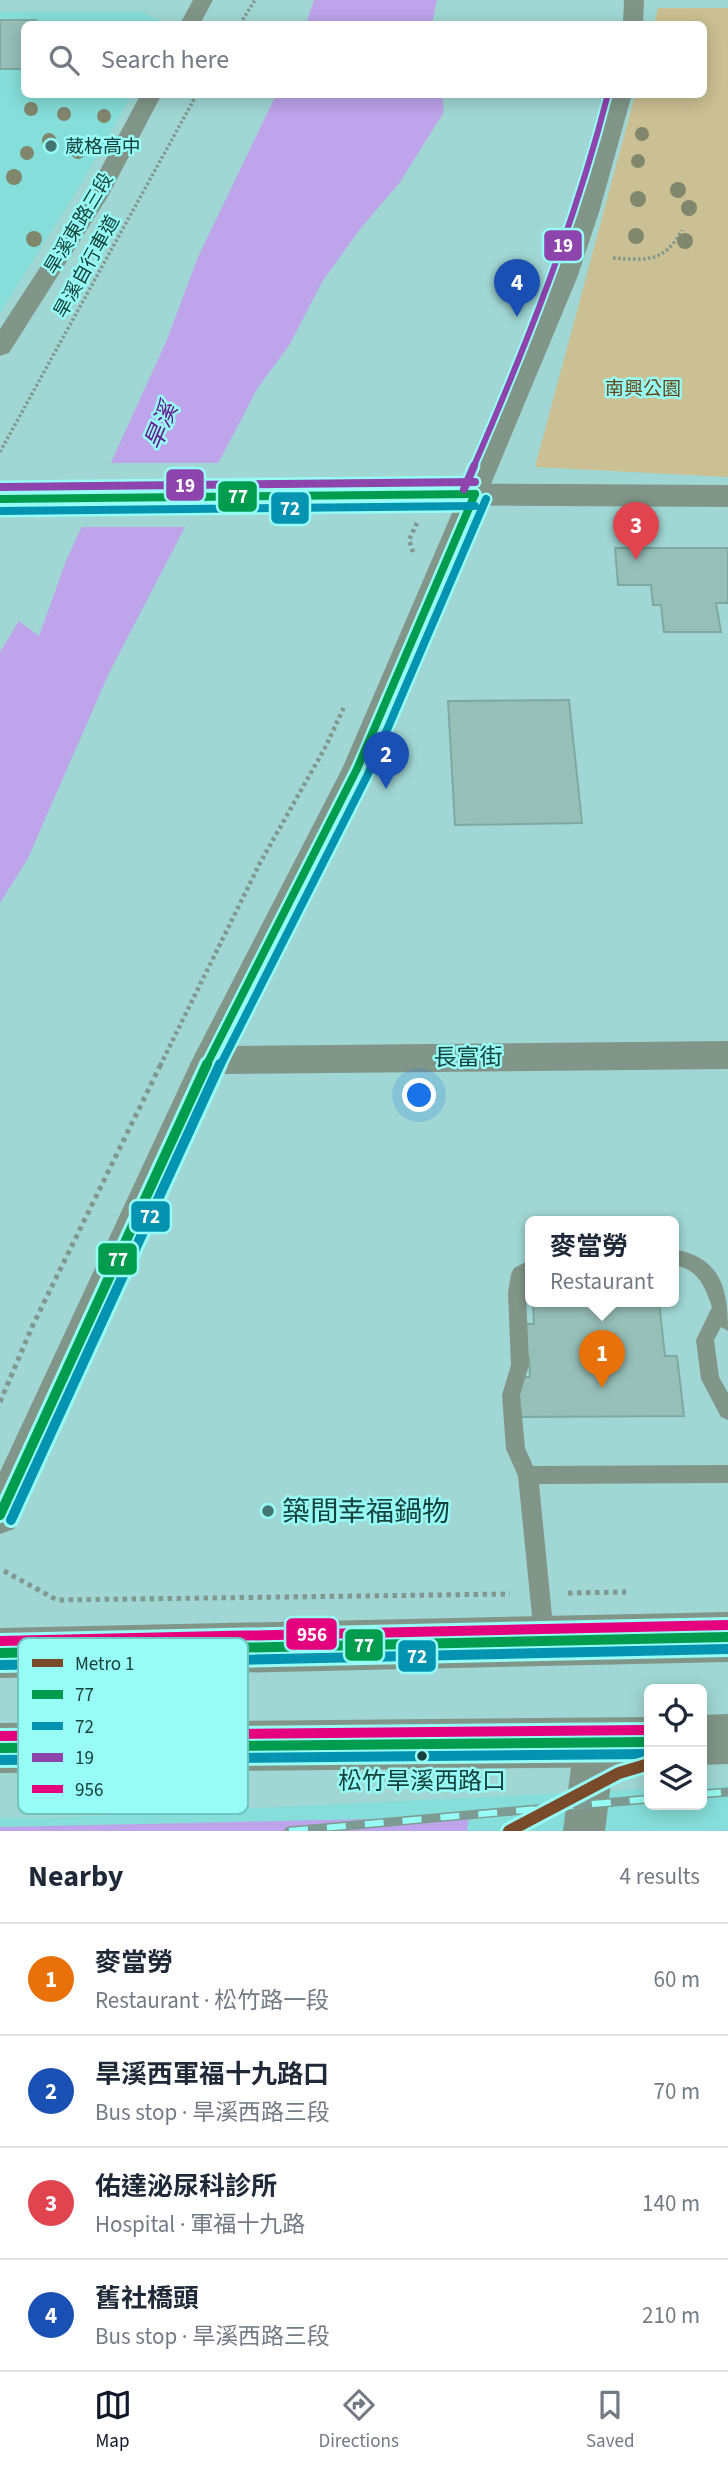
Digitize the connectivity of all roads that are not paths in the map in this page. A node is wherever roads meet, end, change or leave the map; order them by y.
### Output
1 (204, 0) edge
2 (634, 0) edge
3 (193, 21) edge
4 (633, 21) edge
5 (150, 98) edge
6 (620, 98) edge
7 (0, 348) edge
8 (475, 494) junction
9 (728, 496) edge
10 (0, 499) edge
11 (728, 1055) edge
12 (209, 1060) junction
13 (679, 1257) edge
14 (525, 1271) edge
15 (724, 1316) edge
16 (728, 1411) edge
17 (728, 1474) edge
18 (528, 1475) junction
19 (0, 1515) edge
20 (728, 1637) edge
21 (545, 1641) junction
22 (248, 1647) edge
23 (18, 1652) edge
24 (0, 1653) edge
25 (728, 1739) edge
26 (707, 1740) edge
27 (644, 1742) edge
28 (594, 1743) junction
29 (248, 1746) edge
30 (0, 1748) edge
31 (18, 1748) edge
32 (584, 1831) edge

1 - 3 street
2 - 4 street
5 - 7 street, 旱溪東路三段
6 - 8 street
8 - 9 street
8 - 10 street
8 - 12 street
11 - 12 street, 長富街
12 - 19 street
13 - 15 lane
14 - 18 lane
15 - 16 lane
17 - 18 lane
18 - 21 lane
20 - 21 street
21 - 22 street
23 - 24 street
25 - 26 street
27 - 28 street
28 - 29 street
28 - 32 street
30 - 31 street

